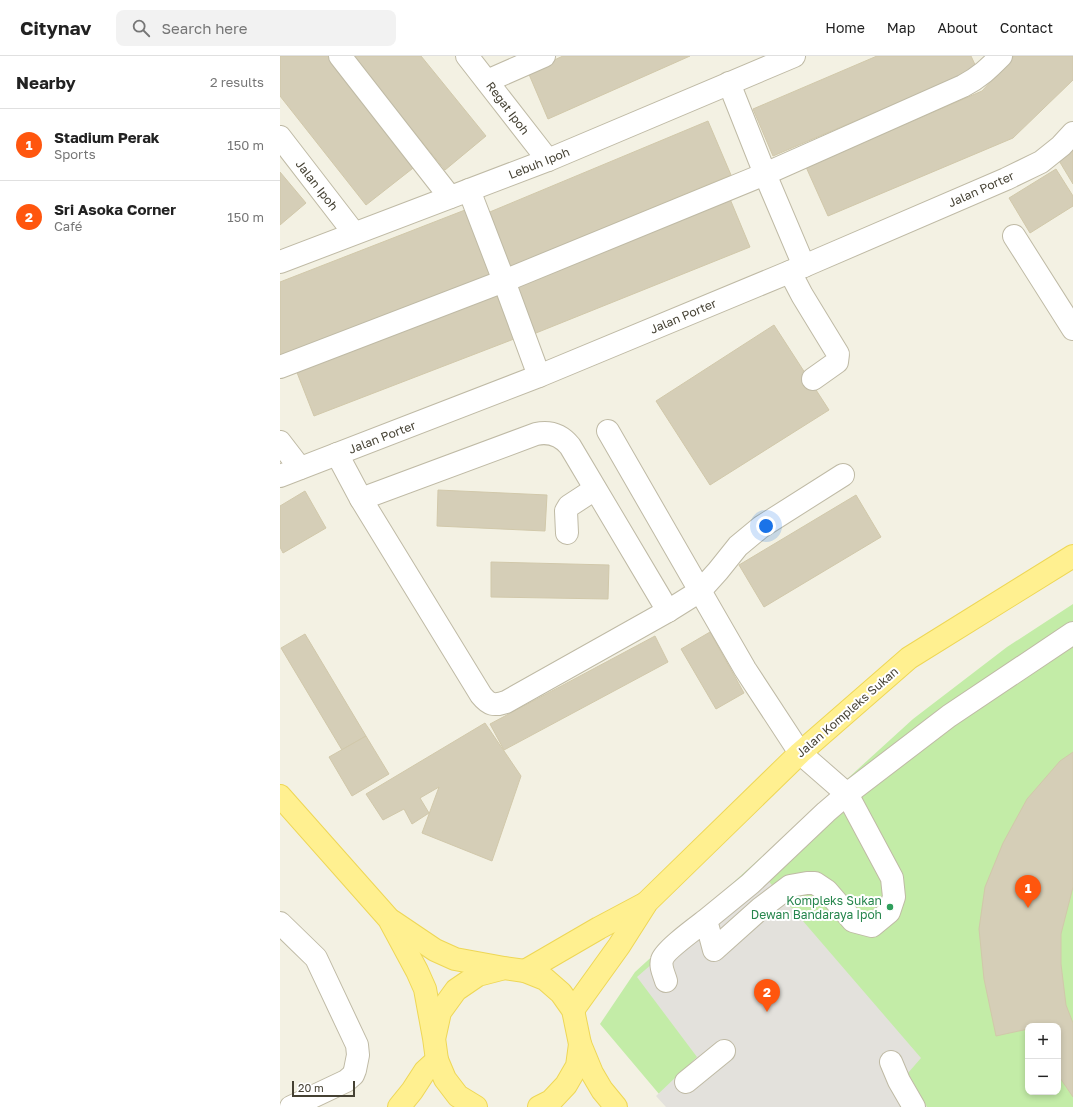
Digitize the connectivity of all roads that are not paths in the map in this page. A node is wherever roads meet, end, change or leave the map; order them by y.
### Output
1 (340, 56) edge
2 (467, 56) edge
3 (544, 56) edge
4 (1001, 56) edge
5 (787, 57) edge
6 (487, 81) junction
7 (729, 83) junction
8 (1073, 133) edge
9 (280, 137) edge
10 (548, 160) junction
11 (765, 174) junction
12 (460, 194) junction
13 (354, 233) junction
14 (1014, 236) dead end
15 (280, 262) edge
16 (797, 269) junction
17 (504, 282) junction
18 (1073, 329) edge
19 (280, 367) edge
20 (539, 376) junction
21 (813, 379) dead end
22 (608, 431) dead end
23 (280, 442) edge
24 (337, 454) junction
25 (300, 468) junction
26 (280, 476) edge
27 (843, 476) dead end
28 (595, 489) junction
29 (361, 499) junction
30 (566, 533) dead end
31 (1073, 556) edge
32 (700, 591) junction
33 (668, 611) junction
34 (1073, 633) edge
35 (800, 753) junction
36 (847, 794) junction
37 (280, 796) edge
38 (750, 884) junction
39 (647, 902) junction
40 (761, 908) junction
41 (389, 919) junction
42 (706, 920) junction
43 (280, 923) edge
44 (514, 970) junction
45 (666, 981) dead end
46 (573, 1010) junction
47 (434, 1038) junction
48 (580, 1044) junction
49 (724, 1051) dead end
50 (437, 1060) junction
51 (891, 1062) dead end
52 (686, 1082) dead end
53 (290, 1107) edge
54 (399, 1107) edge
55 (476, 1107) edge
56 (539, 1107) edge
57 (616, 1107) edge
58 (914, 1107) edge

1 - 12 street
2 - 6 street, Regat Ipoh
3 - 6 street
4 - 11 street
5 - 7 street, Lebuh Ipoh
6 - 10 street, Regat Ipoh
7 - 10 street, Lebuh Ipoh
7 - 11 street
8 - 16 street, Jalan Porter
9 - 13 street, Jalan Ipoh
10 - 12 street, Lebuh Ipoh
11 - 16 street
11 - 17 street
12 - 13 street, Lebuh Ipoh
12 - 17 street
13 - 15 street, Lebuh Ipoh
14 - 18 street
16 - 20 street, Jalan Porter
16 - 21 street
17 - 19 street
17 - 20 street
20 - 24 street, Jalan Porter
22 - 32 street
23 - 25 street
24 - 25 street, Jalan Porter
24 - 29 street
25 - 26 street, Jalan Porter
27 - 32 street
28 - 29 street
28 - 30 street
28 - 33 street
29 - 33 street
31 - 35 main road, Jalan Kompleks Sukan
32 - 33 street
32 - 35 street
34 - 36 street
35 - 36 street
35 - 39 main road, Jalan Kompleks Sukan
36 - 38 street
36 - 40 street
37 - 41 main road
38 - 40 street
38 - 42 street
39 - 44 main road, Jalan Kompleks Sukan
39 - 46 main road, Jalan Kompleks Sukan
40 - 42 street
41 - 44 main road
41 - 47 main road
42 - 45 street
43 - 53 street
44 - 46 main road
44 - 47 main road, Jalan Kompleks Sukan
46 - 48 main road
47 - 50 main road
48 - 56 main road
48 - 57 main road
49 - 52 street
50 - 54 main road
50 - 55 main road
51 - 58 street

